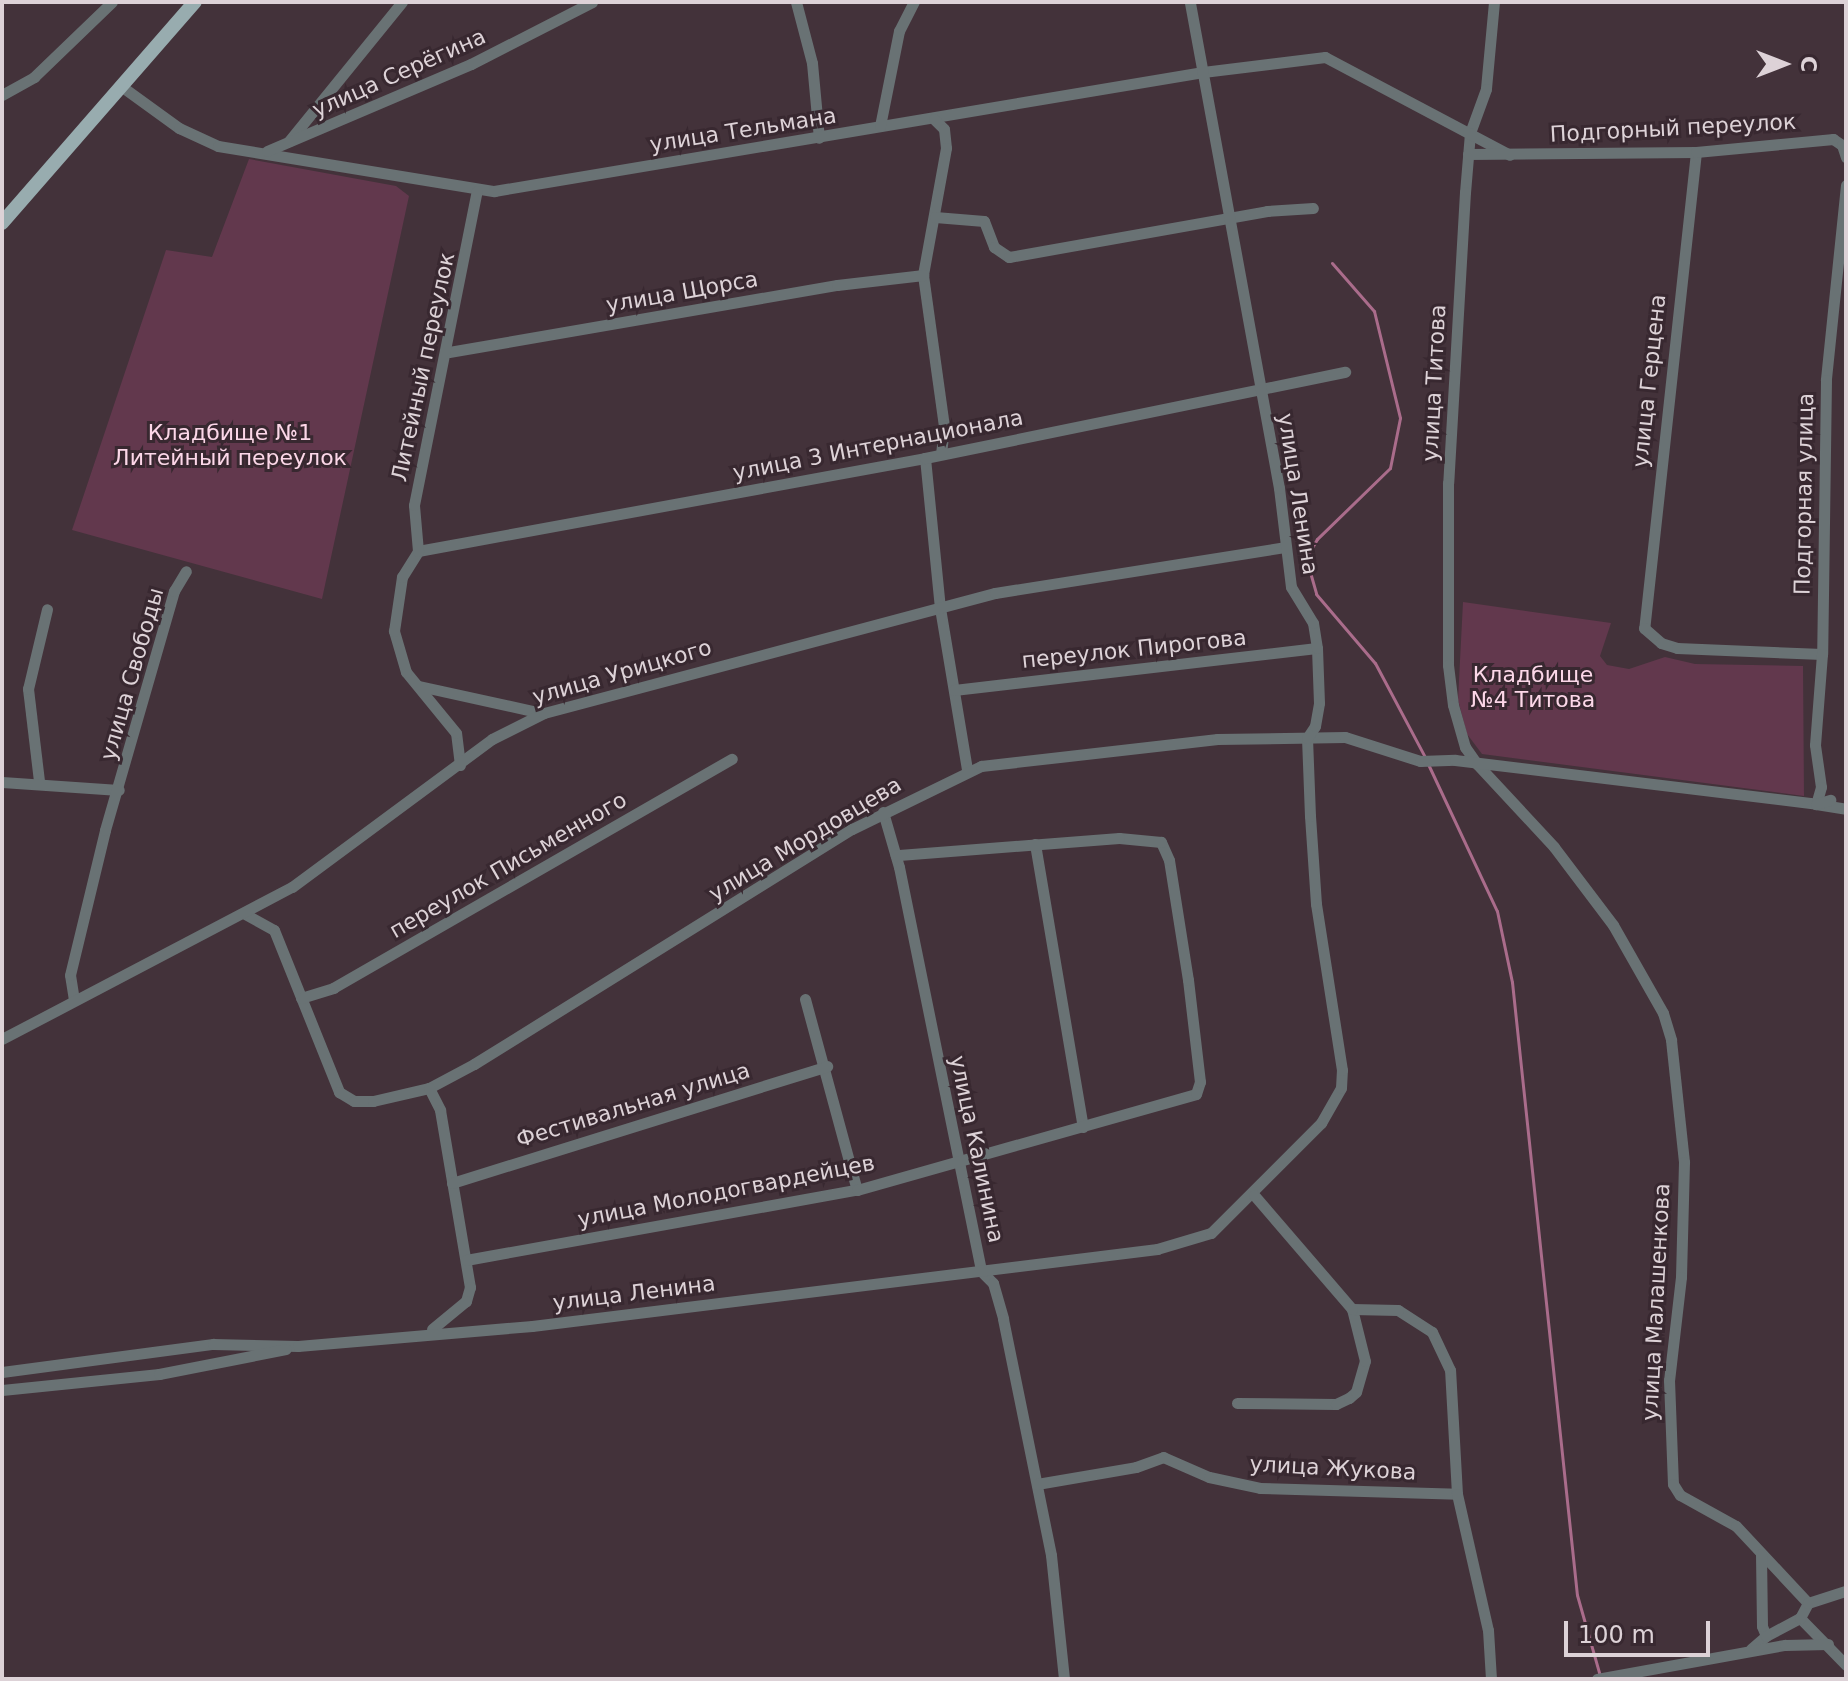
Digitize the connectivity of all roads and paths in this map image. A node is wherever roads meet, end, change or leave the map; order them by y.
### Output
1 (112, 2) edge
2 (195, 2) edge
3 (402, 2) edge
4 (592, 2) edge
5 (796, 2) edge
6 (914, 2) edge
7 (1190, 2) edge
8 (1494, 2) edge
9 (1203, 72) junction
10 (121, 86) junction
11 (2, 95) edge
12 (934, 119) junction
13 (880, 126) junction
14 (1470, 133) junction
15 (819, 138) junction
16 (286, 144) junction
17 (263, 152) junction
18 (1696, 152) junction
19 (1468, 154) junction
20 (1510, 155) junction
21 (1846, 157) edge
22 (1846, 185) edge
23 (477, 191) junction
24 (1313, 208) dead end
25 (935, 217) junction
26 (1230, 217) junction
27 (2, 223) edge
28 (923, 275) junction
29 (449, 352) junction
30 (1345, 372) dead end
31 (1261, 391) junction
32 (941, 453) junction
33 (925, 458) junction
34 (1284, 547) junction
35 (418, 551) junction
36 (186, 571) dead end
37 (940, 608) junction
38 (47, 609) dead end
39 (1317, 648) junction
40 (1822, 654) junction
41 (418, 685) junction
42 (954, 690) junction
43 (544, 713) junction
44 (1307, 738) junction
45 (1465, 747) junction
46 (732, 759) dead end
47 (1455, 760) junction
48 (1477, 764) junction
49 (460, 765) junction
50 (967, 770) junction
51 (39, 781) junction
52 (2, 782) edge
53 (119, 790) junction
54 (1830, 800) dead end
55 (1816, 804) junction
56 (1846, 809) edge
57 (883, 812) junction
58 (1035, 844) junction
59 (896, 855) junction
60 (245, 914) junction
61 (301, 998) junction
62 (805, 999) dead end
63 (74, 1000) junction
64 (2, 1039) edge
65 (827, 1066) junction
66 (429, 1088) junction
67 (1083, 1127) junction
68 (960, 1159) junction
69 (452, 1183) junction
70 (857, 1190) junction
71 (1254, 1195) junction
72 (466, 1260) junction
73 (981, 1271) junction
74 (1352, 1309) junction
75 (429, 1331) junction
76 (298, 1346) junction
77 (2, 1372) edge
78 (2, 1390) edge
79 (1237, 1403) dead end
80 (1037, 1484) junction
81 (1457, 1494) junction
82 (1761, 1554) junction
83 (1846, 1591) edge
84 (1808, 1603) junction
85 (1800, 1618) junction
86 (1766, 1636) junction
87 (1828, 1644) junction
88 (1747, 1653) junction
89 (1846, 1665) edge
90 (1601, 1678) edge
91 (1064, 1679) edge
92 (1491, 1679) edge

1 - 11 street
2 - 10 main road
3 - 16 street
4 - 16 street, улица Серёгина
5 - 15 street
6 - 13 street
7 - 9 street, улица Ленина
8 - 14 street, улица Титова
9 - 12 street, улица Тельмана
9 - 14 street, улица Тельмана
9 - 26 street, улица Ленина
10 - 17 street, улица Тельмана
10 - 27 main road
12 - 13 street, улица Тельмана
12 - 25 street
13 - 15 street, улица Тельмана
14 - 19 street, улица Титова
14 - 20 street, улица Тельмана
15 - 23 street, улица Тельмана
16 - 17 street, улица Серёгина
17 - 23 street, улица Тельмана
18 - 20 street, Подгорный переулок
18 - 21 street, Подгорный переулок
18 - 40 street, улица Герцена
19 - 20 street, Подгорный переулок
19 - 45 street, улица Титова
22 - 40 street, Подгорная улица
23 - 29 street, Литейный переулок
24 - 26 street
25 - 26 street
25 - 28 street
26 - 31 street, улица Ленина
28 - 29 street, улица Щорса
28 - 32 street
29 - 35 street, Литейный переулок
30 - 31 street, улица 3 Интернационала
31 - 32 street, улица 3 Интернационала
31 - 34 street, улица Ленина
32 - 33 street, улица 3 Интернационала
33 - 35 street, улица 3 Интернационала
33 - 37 street
34 - 37 street, улица Урицкого
34 - 39 street, улица Ленина
35 - 41 street
36 - 53 street, улица Свободы
37 - 42 street
37 - 43 street, улица Урицкого
38 - 51 street
39 - 42 street, переулок Пирогова
39 - 44 street, улица Ленина
40 - 55 street, Подгорная улица
41 - 43 street
41 - 49 street
42 - 50 street
43 - 49 street, улица Урицкого
44 - 47 street, улица Мордовцева
44 - 50 street, улица Мордовцева
44 - 71 street, улица Ленина
45 - 47 street
45 - 48 street, улица Титова
46 - 61 street, переулок Письменного
47 - 48 street, улица Мордовцева
48 - 55 street
48 - 82 street, улица Малашенкова
49 - 60 street, улица Урицкого
50 - 57 street, улица Мордовцева
51 - 52 street
51 - 53 street
53 - 63 street, улица Свободы
54 - 55 street
55 - 56 street
57 - 59 street, улица Калинина
57 - 66 street, улица Мордовцева
58 - 59 street, улица Молодогвардейцев
58 - 67 street
58 - 67 street, улица Молодогвардейцев
59 - 68 street, улица Калинина
60 - 61 street
60 - 63 street, улица Урицкого
61 - 66 street, улица Мордовцева
62 - 65 street
63 - 64 street, улица Урицкого
65 - 69 street, Фестивальная улица
65 - 70 street
66 - 69 street
67 - 68 street, улица Молодогвардейцев
68 - 70 street, улица Молодогвардейцев
68 - 73 street, улица Калинина
69 - 72 street
70 - 72 street, улица Молодогвардейцев
71 - 73 street, улица Ленина
71 - 74 street
72 - 75 street
73 - 75 street, улица Ленина
73 - 80 street, улица Калинина
74 - 79 street
74 - 81 street
75 - 76 street, улица Ленина
76 - 77 street, улица Ленина
76 - 78 street
80 - 81 street, улица Жукова
80 - 91 street, улица Калинина
81 - 92 street
82 - 84 street, улица Малашенкова
82 - 86 street
83 - 84 street
84 - 85 street
85 - 86 street
85 - 87 street
86 - 88 street
87 - 88 street
87 - 89 street
88 - 90 street

